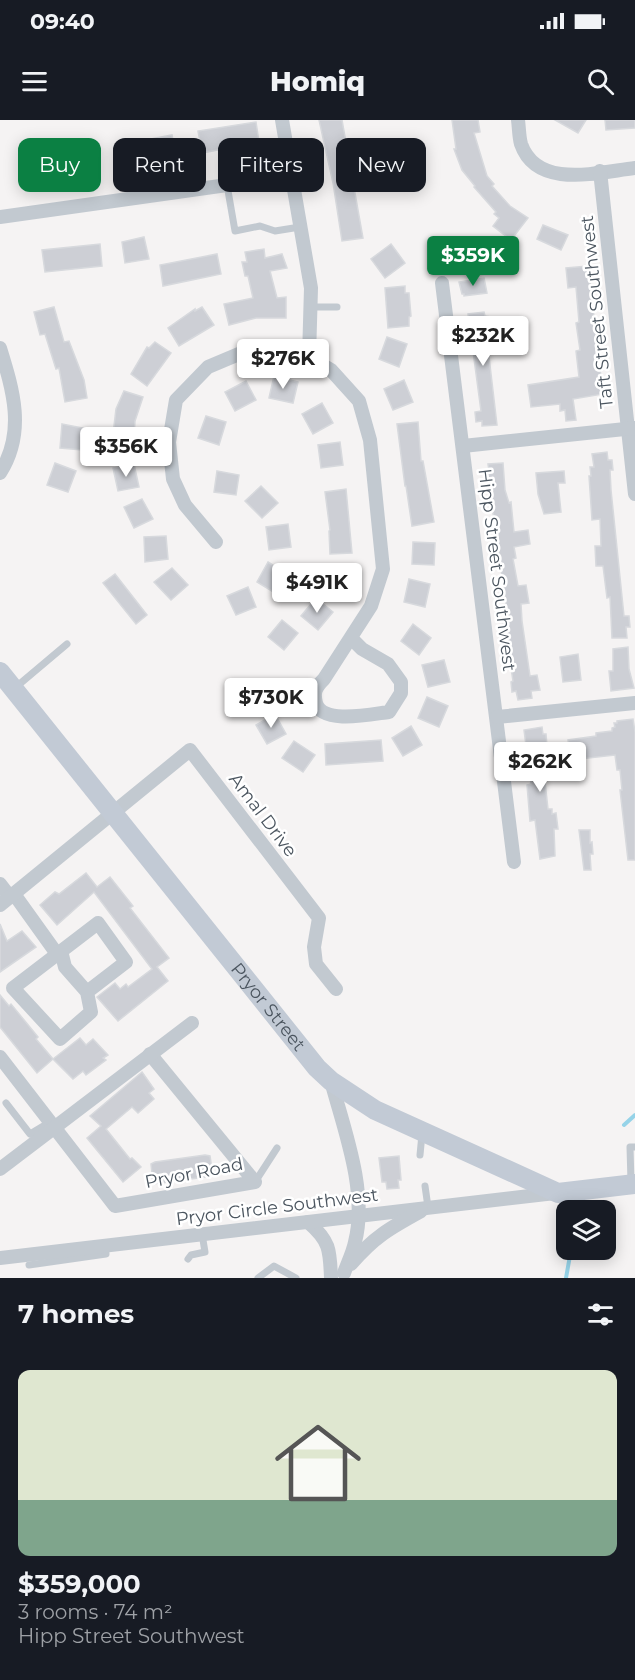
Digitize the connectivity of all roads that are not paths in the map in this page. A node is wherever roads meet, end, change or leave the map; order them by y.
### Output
1 (282, 120) edge
2 (518, 120) edge
3 (285, 138) edge
4 (635, 168) edge
5 (600, 171) junction
6 (218, 186) edge
7 (228, 192) edge
8 (294, 192) edge
9 (0, 217) edge
10 (300, 227) junction
11 (442, 284) dead end
12 (337, 306) dead end
13 (311, 307) junction
14 (0, 348) edge
15 (309, 357) junction
16 (632, 428) edge
17 (463, 446) junction
18 (0, 473) edge
19 (635, 494) edge
20 (216, 542) dead end
21 (351, 638) junction
22 (67, 644) dead end
23 (0, 672) edge
24 (14, 689) junction
25 (635, 703) edge
26 (497, 717) junction
27 (114, 814) junction
28 (514, 861) dead end
29 (0, 884) edge
30 (8, 899) edge
31 (59, 952) junction
32 (336, 989) dead end
33 (87, 992) junction
34 (192, 1023) dead end
35 (150, 1054) junction
36 (0, 1057) edge
37 (331, 1081) junction
38 (6, 1103) dead end
39 (52, 1124) junction
40 (422, 1131) junction
41 (635, 1147) edge
42 (277, 1148) dead end
43 (420, 1155) dead end
44 (0, 1169) edge
45 (255, 1182) junction
46 (633, 1184) edge
47 (425, 1186) dead end
48 (558, 1192) junction
49 (428, 1207) junction
50 (359, 1215) junction
51 (308, 1222) junction
52 (202, 1234) junction
53 (0, 1258) edge
54 (188, 1259) dead end
55 (342, 1275) edge
56 (258, 1278) edge
57 (296, 1278) edge
58 (331, 1278) edge

1 - 3 street
2 - 5 street
4 - 5 street
5 - 16 street, Taft Street Southwest
6 - 9 street
7 - 10 lane
8 - 10 street
10 - 13 street
11 - 17 street, Hipp Street Southwest
12 - 13 lane
13 - 15 street
14 - 18 street
15 - 20 street
15 - 21 street
16 - 17 street
16 - 19 street, Taft Street Southwest
17 - 26 street, Hipp Street Southwest
21 - 21 street
22 - 24 lane
23 - 24 main road, Pryor Street
24 - 27 main road, Pryor Street
25 - 26 street
26 - 28 street, Hipp Street Southwest
27 - 30 street
27 - 32 street, Amal Drive
27 - 37 main road, Pryor Street
29 - 30 street
30 - 31 street
31 - 33 street
31 - 33 street
31 - 33 street
34 - 35 street
35 - 39 street
35 - 45 street, Pryor Road
36 - 39 street, Pryor Road
37 - 40 main road, Pryor Street
37 - 50 street
38 - 39 lane
39 - 44 street
39 - 45 street, Pryor Road
40 - 43 lane
40 - 48 main road, Pryor Street
41 - 46 lane
42 - 45 lane
46 - 48 main road
47 - 49 lane
48 - 49 street, Pryor Circle Southwest
49 - 50 street, Pryor Circle Southwest
49 - 55 street
50 - 51 street, Pryor Circle Southwest
50 - 55 street
51 - 52 street, Pryor Circle Southwest
51 - 58 street
52 - 53 street, Pryor Circle Southwest
52 - 54 lane
56 - 57 lane

